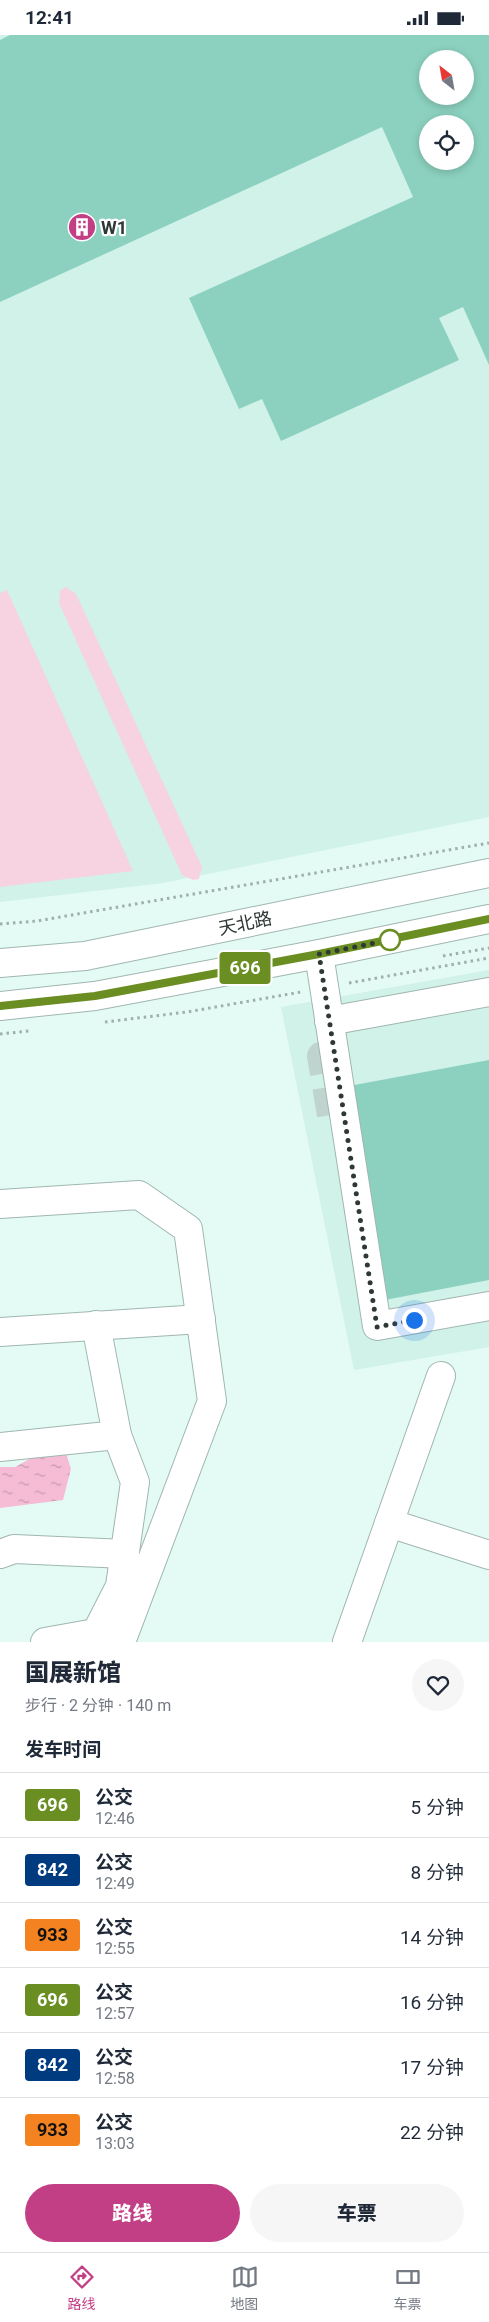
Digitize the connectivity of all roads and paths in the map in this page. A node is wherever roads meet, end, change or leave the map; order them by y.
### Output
1 (489, 843) edge
2 (489, 873) edge
3 (489, 919) edge
4 (0, 924) edge
5 (319, 954) junction
6 (489, 958) edge
7 (0, 963) edge
8 (323, 988) junction
9 (489, 992) edge
10 (0, 1006) edge
11 (329, 1021) junction
12 (98, 1023) dead end
13 (30, 1031) dead end
14 (0, 1034) edge
15 (0, 1204) edge
16 (489, 1306) edge
17 (201, 1319) junction
18 (96, 1325) junction
19 (0, 1332) edge
20 (441, 1376) dead end
21 (117, 1435) junction
22 (0, 1447) edge
23 (389, 1523) junction
24 (126, 1553) junction
25 (0, 1554) edge
26 (489, 1555) edge
27 (114, 1634) edge
28 (45, 1642) edge
29 (347, 1642) edge

1 - 4 path
2 - 7 street, 天北路
3 - 5 street
5 - 8 street
5 - 10 street
6 - 8 path
8 - 11 street
8 - 12 path
9 - 11 street
11 - 16 street
13 - 14 path
15 - 17 street
17 - 18 street
17 - 27 street
18 - 19 street
18 - 21 street
20 - 23 street
21 - 22 street
21 - 24 street
23 - 26 street
23 - 29 street
24 - 25 street
24 - 27 street
27 - 28 street

